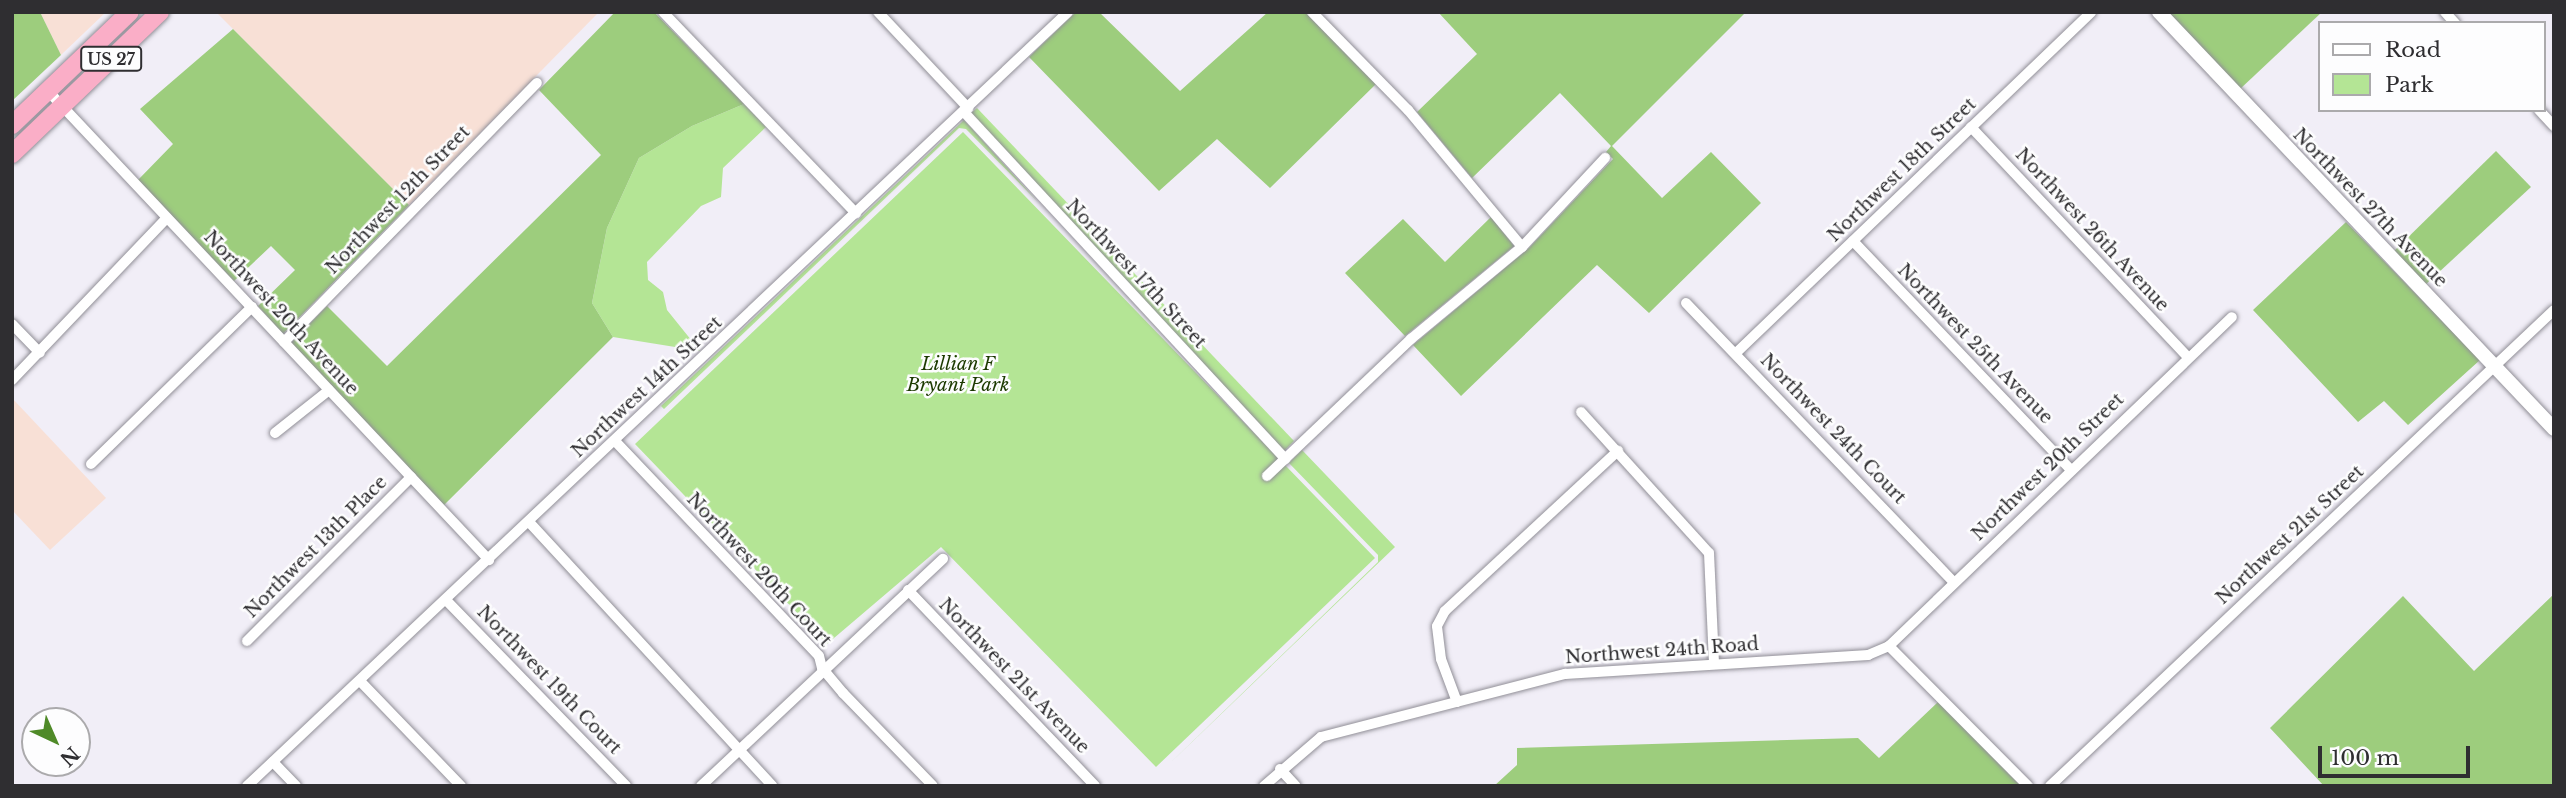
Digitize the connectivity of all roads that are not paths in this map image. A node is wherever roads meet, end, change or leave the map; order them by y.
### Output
1 (130, 12) edge
2 (160, 12) edge
3 (663, 12) edge
4 (877, 12) edge
5 (1068, 12) edge
6 (1312, 12) edge
7 (2091, 12) edge
8 (2159, 12) edge
9 (537, 83) dead end
10 (48, 91) junction
11 (62, 106) junction
12 (966, 110) junction
13 (2541, 112) edge
14 (12, 125) edge
15 (2554, 125) edge
16 (1971, 127) junction
17 (12, 154) edge
18 (1605, 159) dead end
19 (856, 213) junction
20 (167, 218) junction
21 (1853, 241) junction
22 (1522, 247) junction
23 (1686, 303) dead end
24 (252, 307) junction
25 (2554, 310) edge
26 (2232, 317) dead end
27 (12, 324) edge
28 (284, 342) junction
29 (40, 353) junction
30 (1735, 353) junction
31 (2188, 357) junction
32 (2495, 367) junction
33 (12, 380) edge
34 (329, 390) junction
35 (1581, 412) dead end
36 (2554, 429) edge
37 (275, 433) dead end
38 (615, 442) junction
39 (1618, 451) junction
40 (1285, 459) junction
41 (91, 464) dead end
42 (2071, 470) junction
43 (1267, 476) dead end
44 (411, 477) junction
45 (529, 522) junction
46 (943, 559) dead end
47 (489, 560) junction
48 (1953, 581) junction
49 (908, 590) junction
50 (446, 600) junction
51 (247, 641) dead end
52 (1889, 646) junction
53 (1714, 664) junction
54 (822, 668) junction
55 (360, 681) junction
56 (1457, 702) junction
57 (742, 747) junction
58 (273, 761) junction
59 (1280, 769) junction
60 (247, 786) edge
61 (296, 786) edge
62 (461, 786) edge
63 (626, 786) edge
64 (701, 786) edge
65 (773, 786) edge
66 (933, 786) edge
67 (1095, 786) edge
68 (1264, 786) edge
69 (1296, 786) edge
70 (2028, 786) edge
71 (2050, 786) edge

1 - 10 highway, US 27
2 - 11 highway, US 27
3 - 19 street
4 - 12 street, Northwest 17th Street
5 - 12 street, Northwest 14th Street
6 - 22 street
7 - 16 street, Northwest 18th Street
8 - 32 street, Northwest 27th Avenue
9 - 28 street, Northwest 12th Street
10 - 11 street, Northwest 20th Avenue
10 - 14 highway, US 27
11 - 17 highway, US 27
11 - 20 street, Northwest 20th Avenue
12 - 19 street, Northwest 14th Street
12 - 40 street, Northwest 17th Street
13 - 15 street
16 - 21 street, Northwest 18th Street
16 - 31 street, Northwest 26th Avenue
18 - 22 street
19 - 38 street, Northwest 14th Street
20 - 24 street, Northwest 20th Avenue
20 - 29 street
21 - 30 street, Northwest 18th Street
21 - 42 street, Northwest 25th Avenue
22 - 40 street
23 - 30 street, Northwest 24th Court
24 - 28 street, Northwest 20th Avenue
24 - 41 street
25 - 32 street, Northwest 21st Street
26 - 31 street, Northwest 20th Street
27 - 29 street
28 - 34 street, Northwest 20th Avenue
29 - 33 street
30 - 48 street, Northwest 24th Court
31 - 42 street, Northwest 20th Street
32 - 36 street, Northwest 27th Avenue
32 - 71 street, Northwest 21st Street
34 - 37 street
34 - 44 street, Northwest 20th Avenue
35 - 39 street
38 - 45 street, Northwest 14th Street
38 - 54 street, Northwest 20th Court
39 - 53 street
39 - 56 street
40 - 43 street
42 - 48 street, Northwest 20th Street
44 - 47 street, Northwest 20th Avenue
44 - 51 street, Northwest 13th Place
45 - 47 street, Northwest 14th Street
45 - 57 street
46 - 49 street
47 - 50 street, Northwest 14th Street
48 - 52 street, Northwest 20th Street
49 - 54 street
49 - 67 street, Northwest 21st Avenue
50 - 55 street, Northwest 14th Street
50 - 63 street, Northwest 19th Court
52 - 53 street, Northwest 24th Road
52 - 70 street
53 - 56 street, Northwest 24th Road
54 - 57 street
54 - 66 street, Northwest 20th Court
55 - 58 street, Northwest 14th Street
55 - 62 street
56 - 59 street, Northwest 24th Road
57 - 64 street
57 - 65 street
58 - 60 street, Northwest 14th Street
58 - 61 street
59 - 68 street, Northwest 24th Road
59 - 69 street

